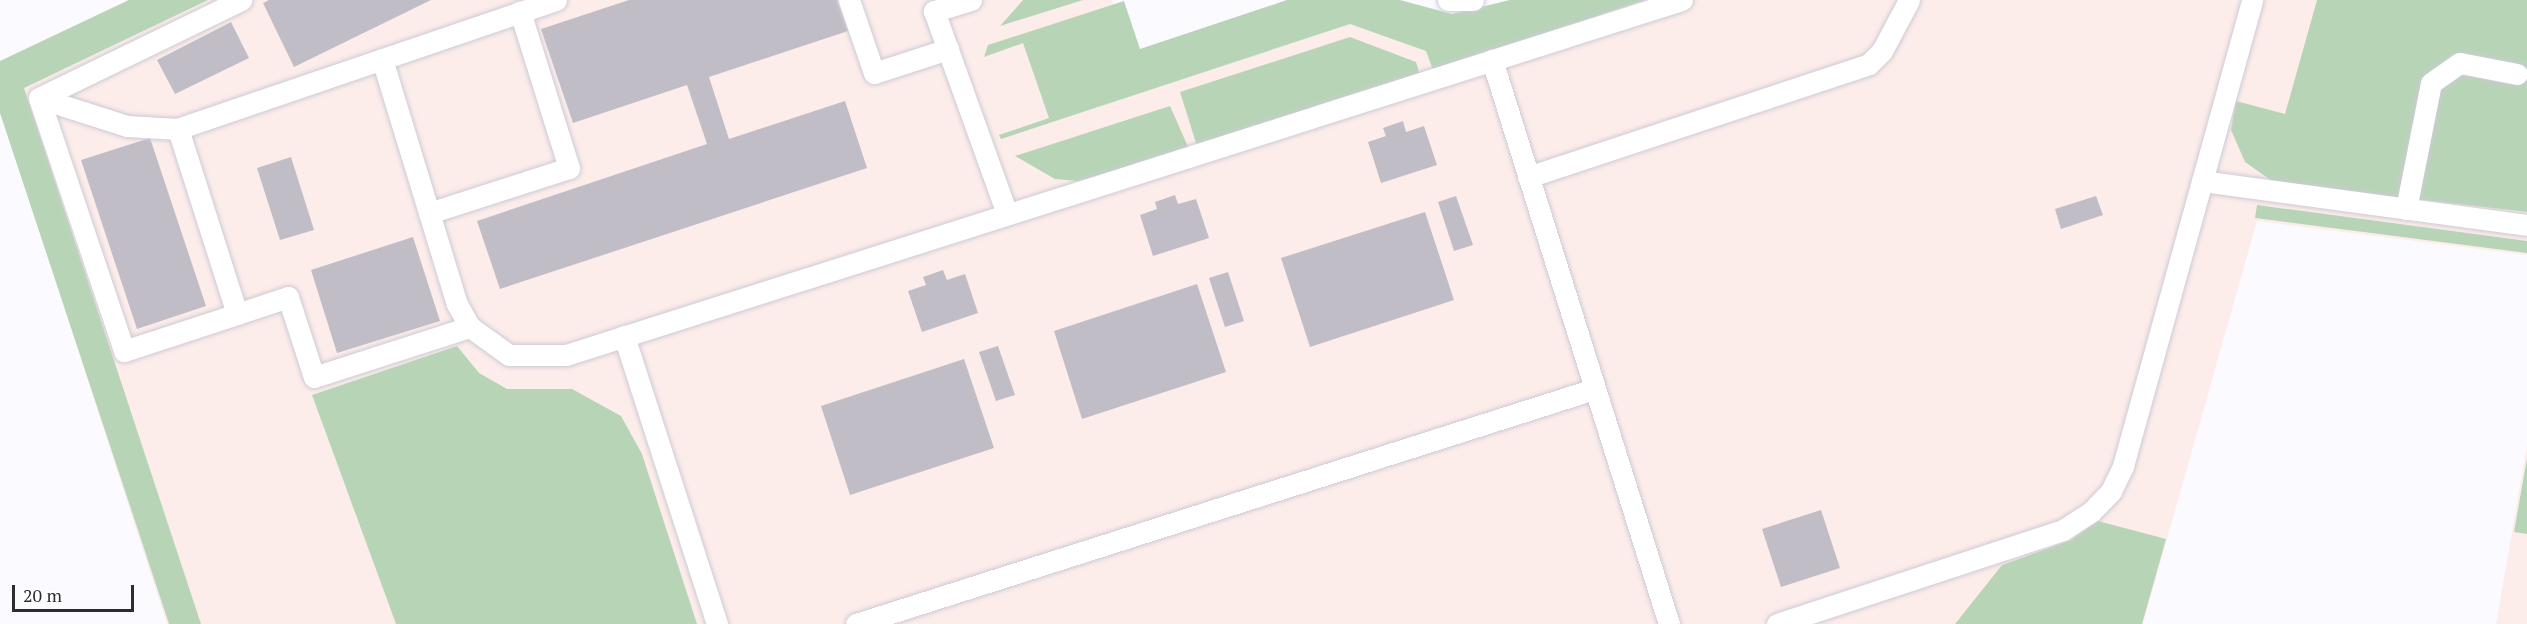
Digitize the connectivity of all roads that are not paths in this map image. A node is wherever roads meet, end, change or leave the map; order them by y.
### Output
1 (241, 0) edge
2 (556, 0) edge
3 (849, 0) edge
4 (971, 0) edge
5 (1448, 0) edge
6 (1473, 0) edge
7 (1682, 0) edge
8 (1909, 0) edge
9 (2252, 0) edge
10 (932, 6) edge
11 (520, 12) junction
12 (948, 49) junction
13 (382, 59) junction
14 (1492, 60) junction
15 (2517, 74) dead end
16 (39, 98) junction
17 (178, 129) junction
18 (1528, 177) junction
19 (2202, 181) junction
20 (2406, 208) junction
21 (429, 213) junction
22 (1007, 214) junction
23 (2527, 225) edge
24 (237, 314) junction
25 (470, 327) junction
26 (624, 336) junction
27 (1594, 389) junction
28 (717, 624) edge
29 (856, 624) edge
30 (1669, 624) edge
31 (1777, 624) edge

1 - 16 lane
2 - 11 lane
3 - 12 lane
4 - 10 lane
5 - 6 lane
7 - 14 lane
8 - 18 lane
9 - 19 lane
10 - 12 lane
11 - 13 lane
11 - 21 lane
12 - 22 lane
13 - 17 lane
13 - 21 lane
14 - 18 lane
14 - 22 lane
15 - 20 lane
16 - 17 lane
16 - 24 lane
17 - 24 lane
18 - 27 lane
19 - 20 lane
19 - 31 lane
20 - 23 lane
21 - 25 lane
22 - 26 lane
24 - 25 lane
25 - 26 lane
26 - 28 lane
27 - 29 lane
27 - 30 lane

